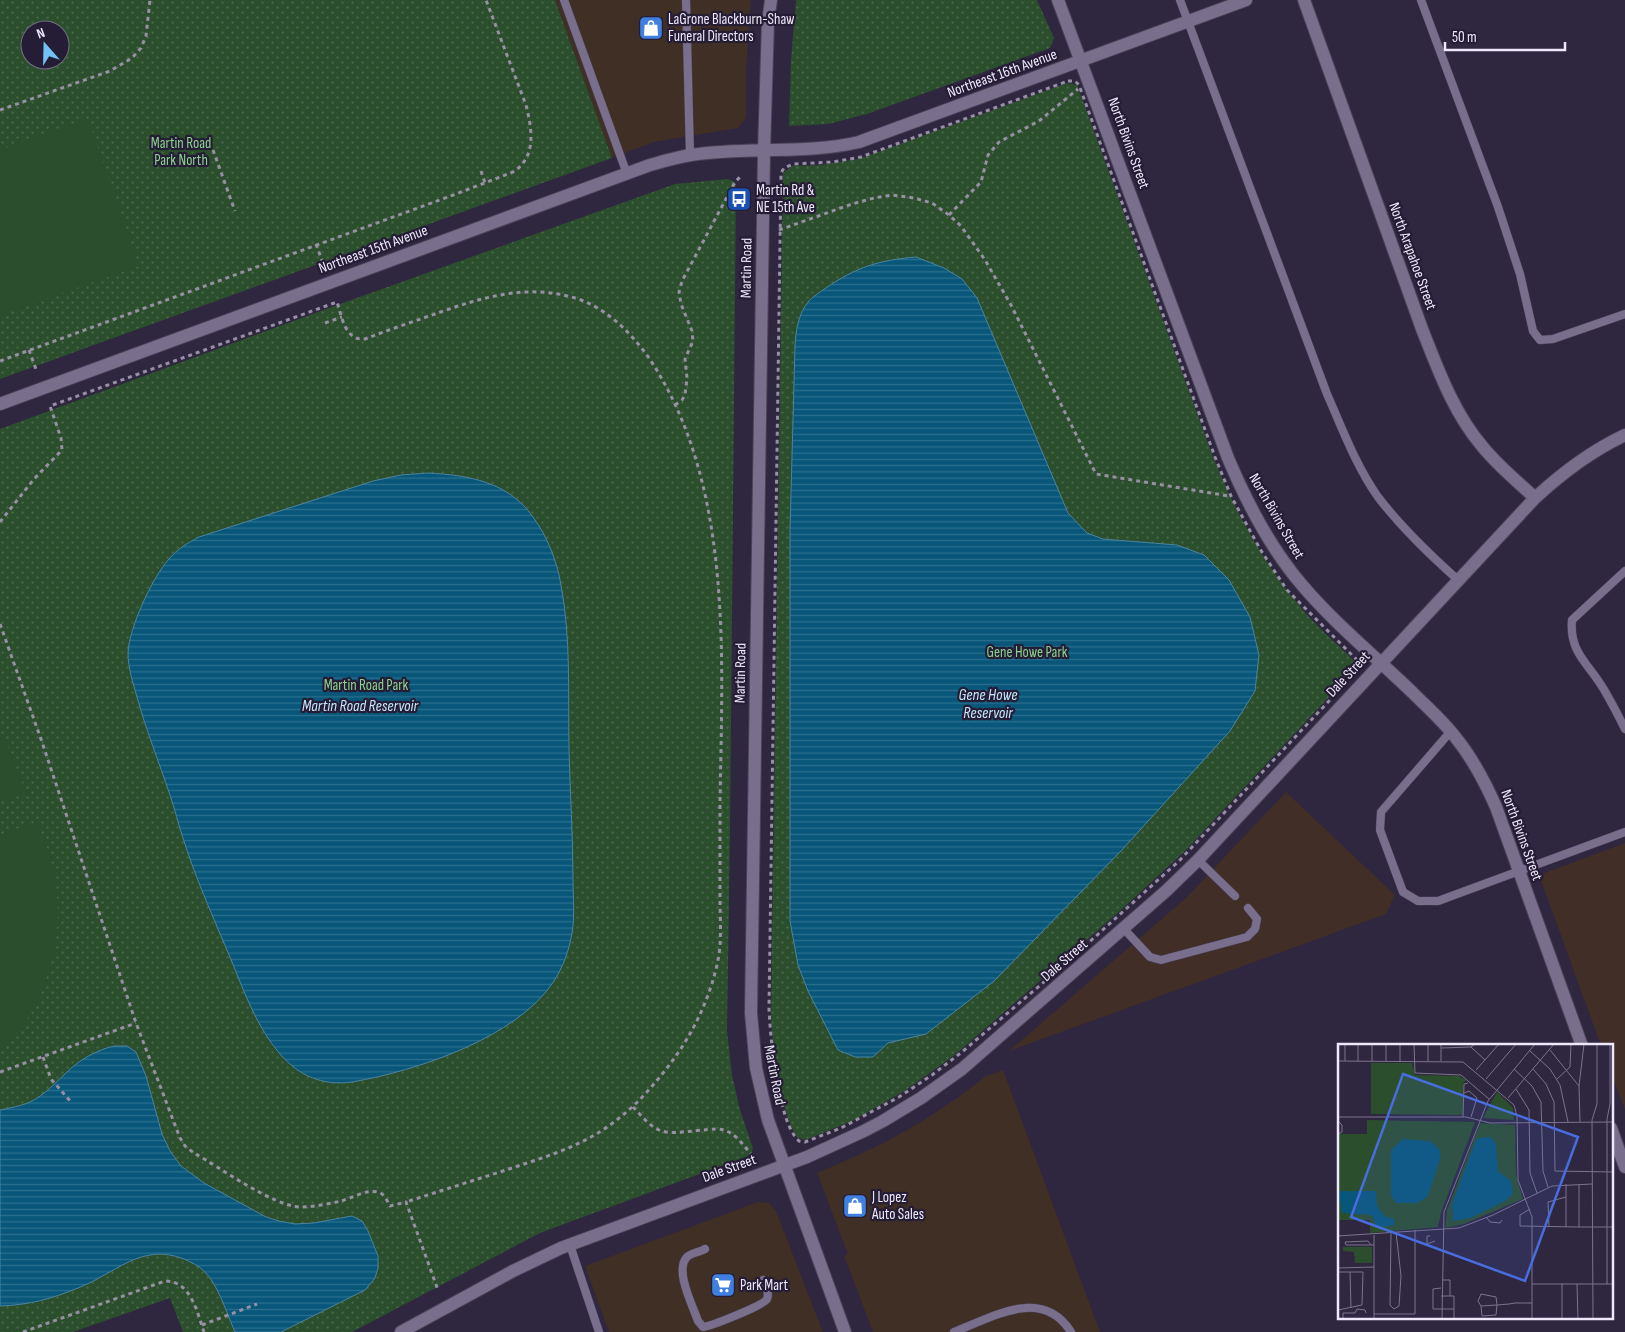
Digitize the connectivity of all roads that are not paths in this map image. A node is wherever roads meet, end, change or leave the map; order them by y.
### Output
1 (564, 0) edge
2 (686, 0) edge
3 (772, 0) edge
4 (1058, 0) edge
5 (1180, 0) edge
6 (1246, 0) edge
7 (1304, 0) edge
8 (1421, 0) edge
9 (1189, 21) junction
10 (1081, 61) junction
11 (764, 151) junction
12 (690, 155) junction
13 (627, 174) junction
14 (1625, 314) edge
15 (0, 404) edge
16 (1625, 435) edge
17 (1535, 498) junction
18 (1625, 571) edge
19 (1457, 579) junction
20 (1381, 662) junction
21 (1625, 729) edge
22 (1451, 731) junction
23 (1625, 832) edge
24 (1198, 860) junction
25 (1518, 870) junction
26 (1235, 896) dead end
27 (1248, 908) dead end
28 (1124, 929) junction
29 (1581, 1044) edge
30 (1612, 1131) edge
31 (785, 1165) junction
32 (1625, 1166) edge
33 (570, 1245) junction
34 (705, 1250) dead end
35 (763, 1280) dead end
36 (421, 1327) edge
37 (401, 1332) edge
38 (599, 1332) edge
39 (845, 1332) edge
40 (954, 1332) edge
41 (1071, 1332) edge

1 - 13 lane
2 - 12 lane
3 - 11 street, Martin Road
4 - 10 street, North Bivins Street
5 - 9 lane
6 - 9 street, Northeast 16th Avenue
7 - 17 street, North Arapahoe Street
8 - 14 lane
9 - 10 street, Northeast 16th Avenue
9 - 19 lane
10 - 11 street, Northeast 16th Avenue
10 - 20 street, North Bivins Street
11 - 12 street, Northeast 15th Avenue
11 - 31 street, Martin Road
12 - 13 street, Northeast 15th Avenue
13 - 15 street, Northeast 15th Avenue
16 - 17 street, Dale Street
17 - 19 street, Dale Street
18 - 21 lane
19 - 20 street, Dale Street
20 - 22 street, North Bivins Street
20 - 24 street, Dale Street
22 - 25 street, North Bivins Street
22 - 25 lane
23 - 25 lane
24 - 26 lane
24 - 28 street, Dale Street
25 - 29 street, North Bivins Street
27 - 28 lane
28 - 31 street, Dale Street
30 - 32 street
31 - 33 street, Dale Street
31 - 39 street, Martin Road
33 - 36 street, Dale Street
33 - 38 lane
34 - 35 lane
36 - 37 street, Dale Street
40 - 41 lane

